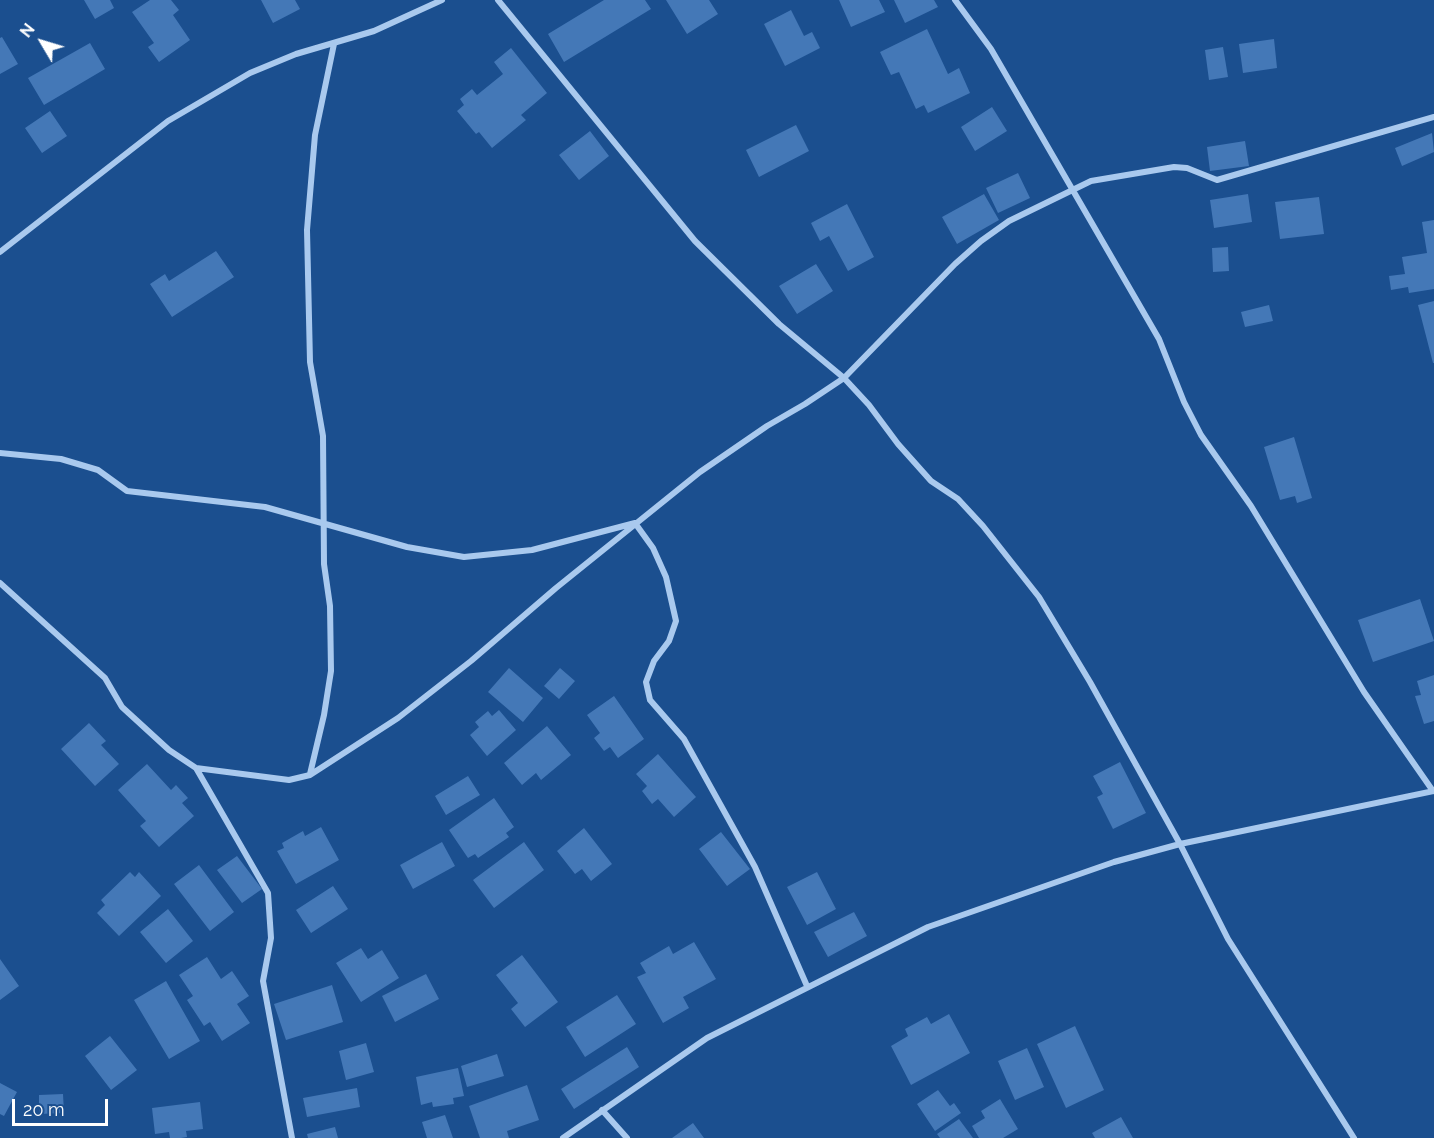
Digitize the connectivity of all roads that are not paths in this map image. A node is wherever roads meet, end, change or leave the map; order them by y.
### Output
1 (442, 0) edge
2 (498, 0) edge
3 (956, 0) edge
4 (334, 44) junction
5 (1434, 117) edge
6 (1070, 189) junction
7 (0, 252) edge
8 (844, 378) junction
9 (0, 453) edge
10 (325, 523) junction
11 (635, 523) junction
12 (0, 584) edge
13 (196, 768) junction
14 (310, 775) junction
15 (1433, 791) edge
16 (1180, 844) junction
17 (807, 986) junction
18 (602, 1110) junction
19 (292, 1138) edge
20 (563, 1138) edge
21 (627, 1138) edge
22 (1353, 1138) edge

1 - 4 street
2 - 8 street
3 - 6 street
4 - 7 street
4 - 10 street
5 - 6 street
6 - 8 street
6 - 15 street
8 - 11 street
8 - 16 street
9 - 10 street
10 - 11 street
10 - 14 street
11 - 14 street
11 - 17 street
12 - 13 street
13 - 14 street
13 - 19 street
15 - 16 street
16 - 17 street
16 - 22 street
17 - 18 street
18 - 20 street
18 - 21 street

